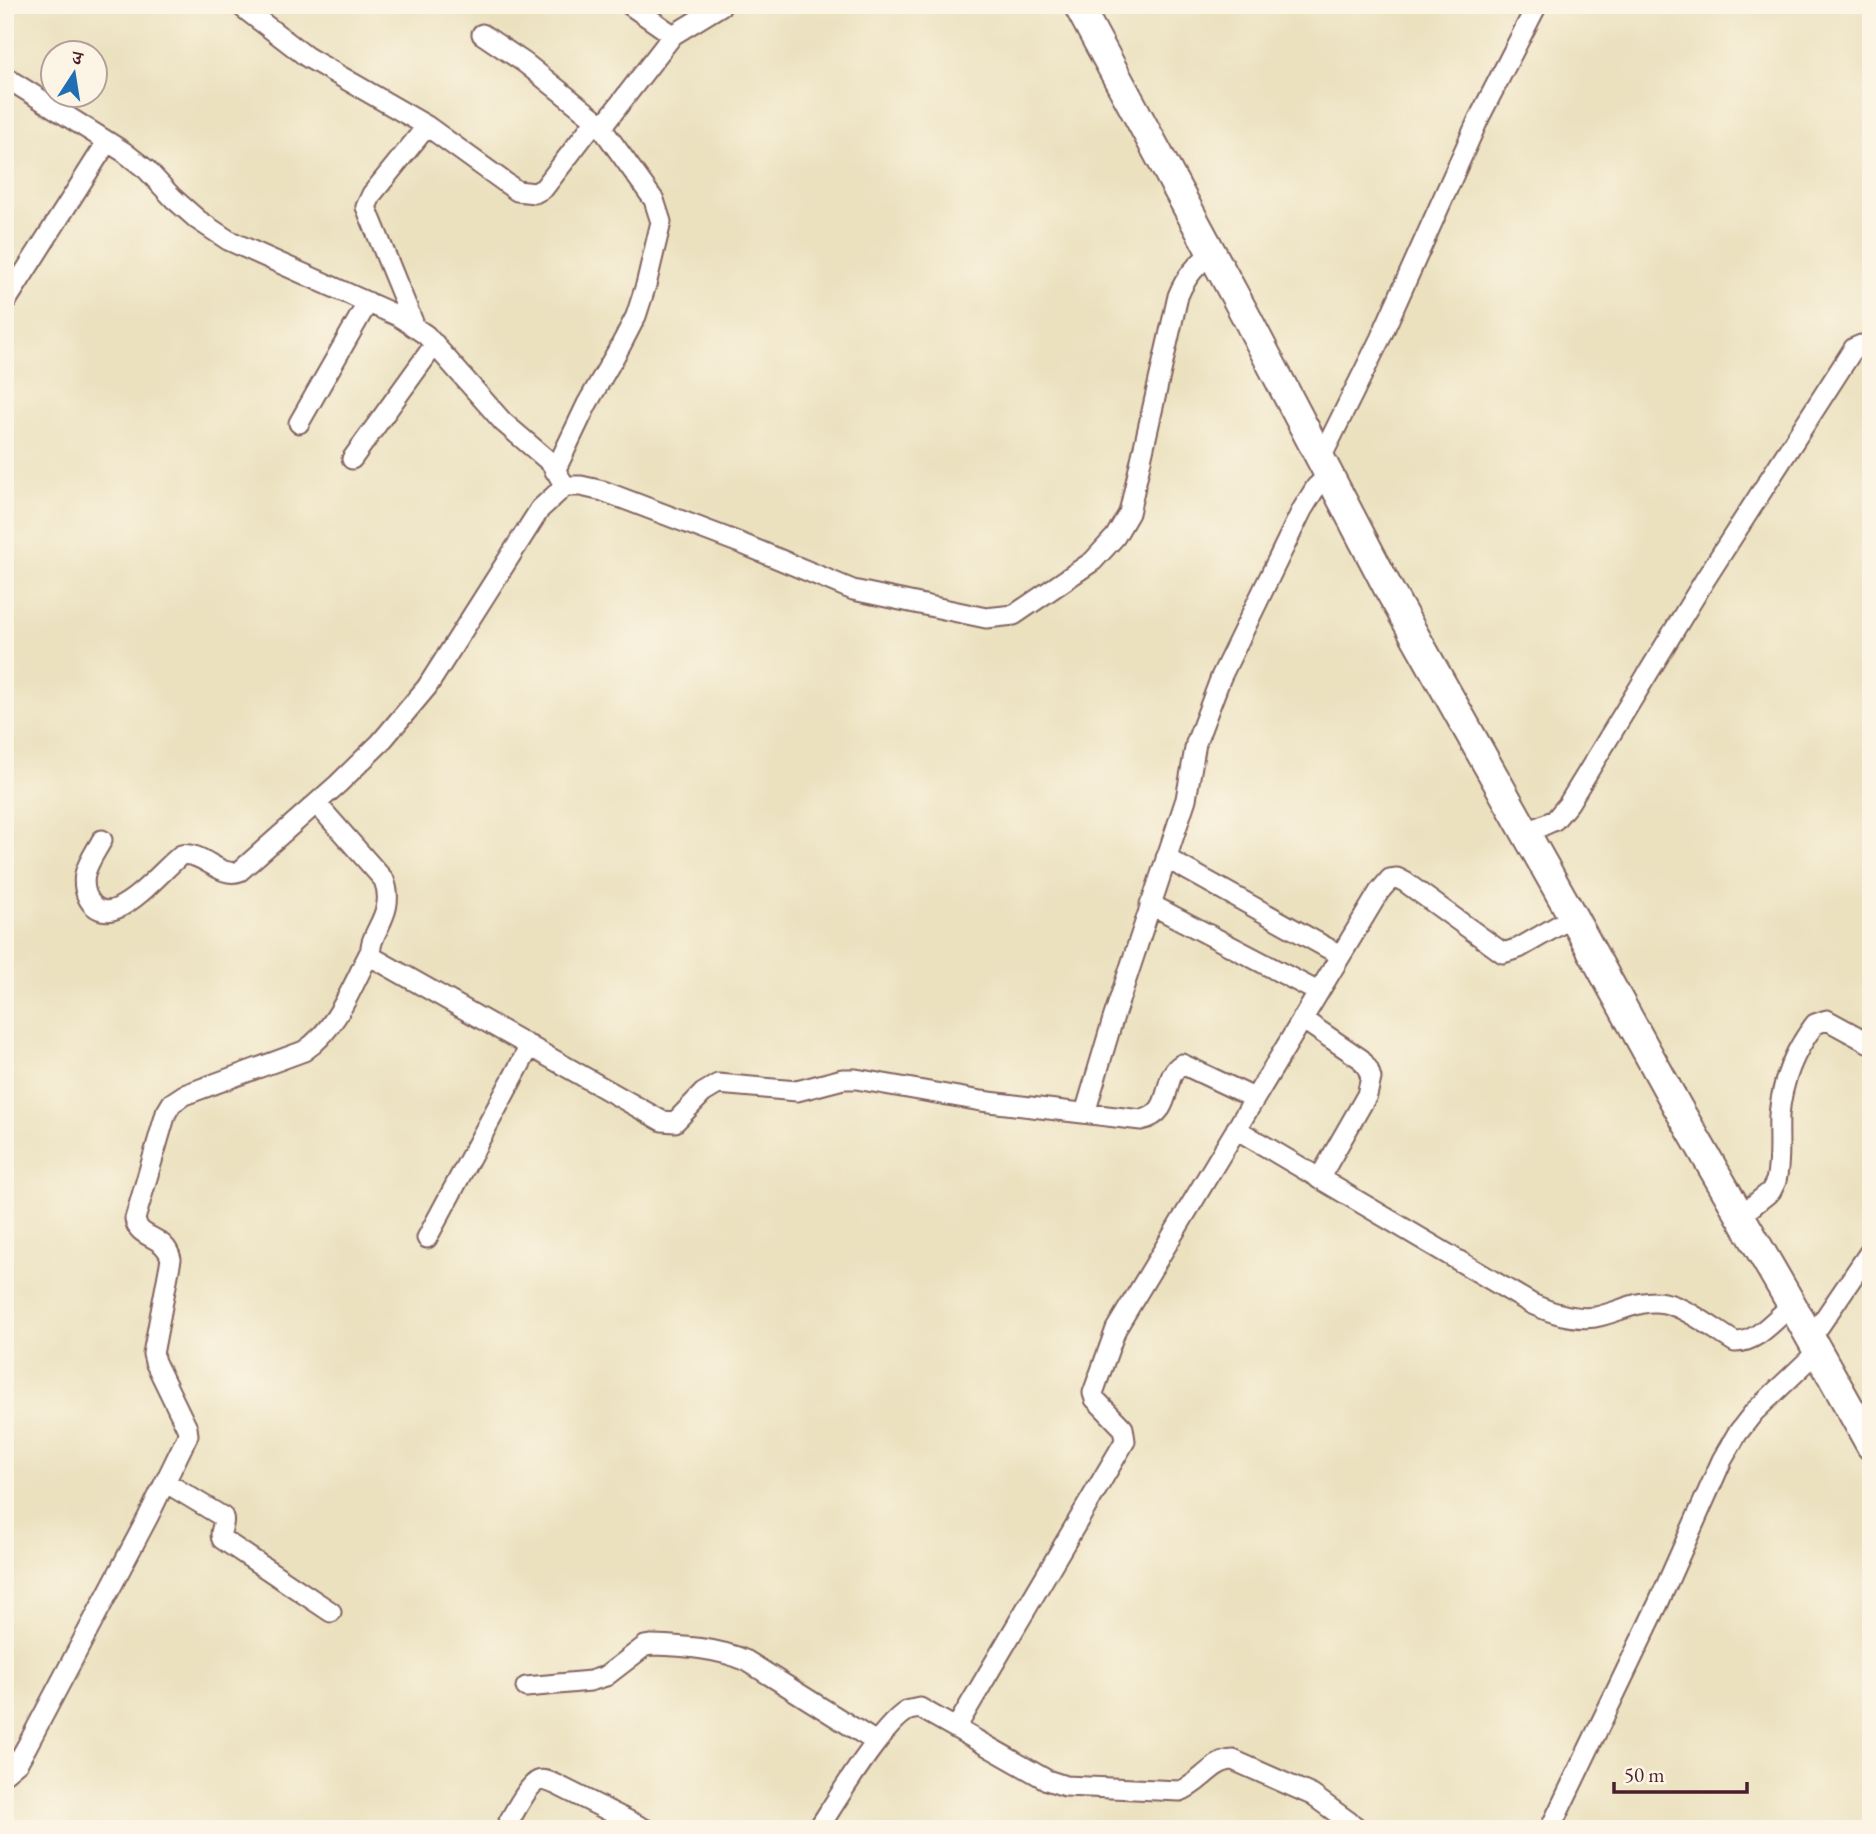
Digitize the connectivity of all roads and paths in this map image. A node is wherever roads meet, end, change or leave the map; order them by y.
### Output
1 (630, 5) edge
2 (1078, 5) edge
3 (1537, 5) edge
4 (718, 7) edge
5 (242, 8) dead end
6 (482, 34) dead end
7 (673, 35) junction
8 (5, 78) edge
9 (599, 124) junction
10 (427, 127) junction
11 (107, 142) junction
12 (1212, 252) junction
13 (368, 302) junction
14 (5, 303) edge
15 (415, 327) junction
16 (435, 344) junction
17 (1871, 348) edge
18 (299, 423) dead end
19 (352, 459) dead end
20 (1324, 468) junction
21 (560, 478) junction
22 (317, 804) junction
23 (1526, 832) junction
24 (103, 840) dead end
25 (1166, 858) junction
26 (1150, 904) junction
27 (1573, 916) junction
28 (370, 952) junction
29 (1340, 955) junction
30 (1318, 992) junction
31 (1302, 1019) junction
32 (1871, 1044) edge
33 (530, 1046) junction
34 (1254, 1098) junction
35 (1085, 1113) junction
36 (1236, 1129) junction
37 (1319, 1179) junction
38 (1740, 1216) junction
39 (426, 1238) dead end
40 (1871, 1250) edge
41 (1792, 1305) junction
42 (1814, 1346) junction
43 (1871, 1446) edge
44 (165, 1482) junction
45 (331, 1612) dead end
46 (526, 1687) dead end
47 (956, 1728) junction
48 (876, 1742) junction
49 (5, 1773) edge
50 (505, 1829) edge
51 (645, 1829) edge
52 (818, 1829) edge
53 (1359, 1829) edge
54 (1550, 1829) edge

1 - 7 street
2 - 12 main road
3 - 20 street
4 - 7 street
5 - 10 street
6 - 9 street
7 - 9 street
8 - 11 street
9 - 10 street
9 - 21 street
10 - 15 street
11 - 13 street
11 - 14 street
12 - 20 main road
12 - 21 street
13 - 15 street
13 - 18 street
15 - 16 street
16 - 19 street
16 - 21 street
17 - 23 street
20 - 23 main road
20 - 25 street
21 - 22 street
22 - 24 street
22 - 28 street
23 - 27 main road
25 - 26 street
25 - 29 street
26 - 30 street
26 - 35 street
27 - 29 street
27 - 38 main road
28 - 33 street
28 - 44 street
29 - 30 street
30 - 31 street
31 - 34 street
31 - 37 street
32 - 38 street
33 - 35 street
33 - 39 street
34 - 35 street
34 - 36 street
36 - 37 street
36 - 47 street
37 - 41 street
38 - 41 main road
40 - 42 street
41 - 42 main road
42 - 43 main road
42 - 54 street
44 - 45 street
44 - 49 street
46 - 48 street
47 - 48 street
47 - 53 street
48 - 52 street
50 - 51 street

